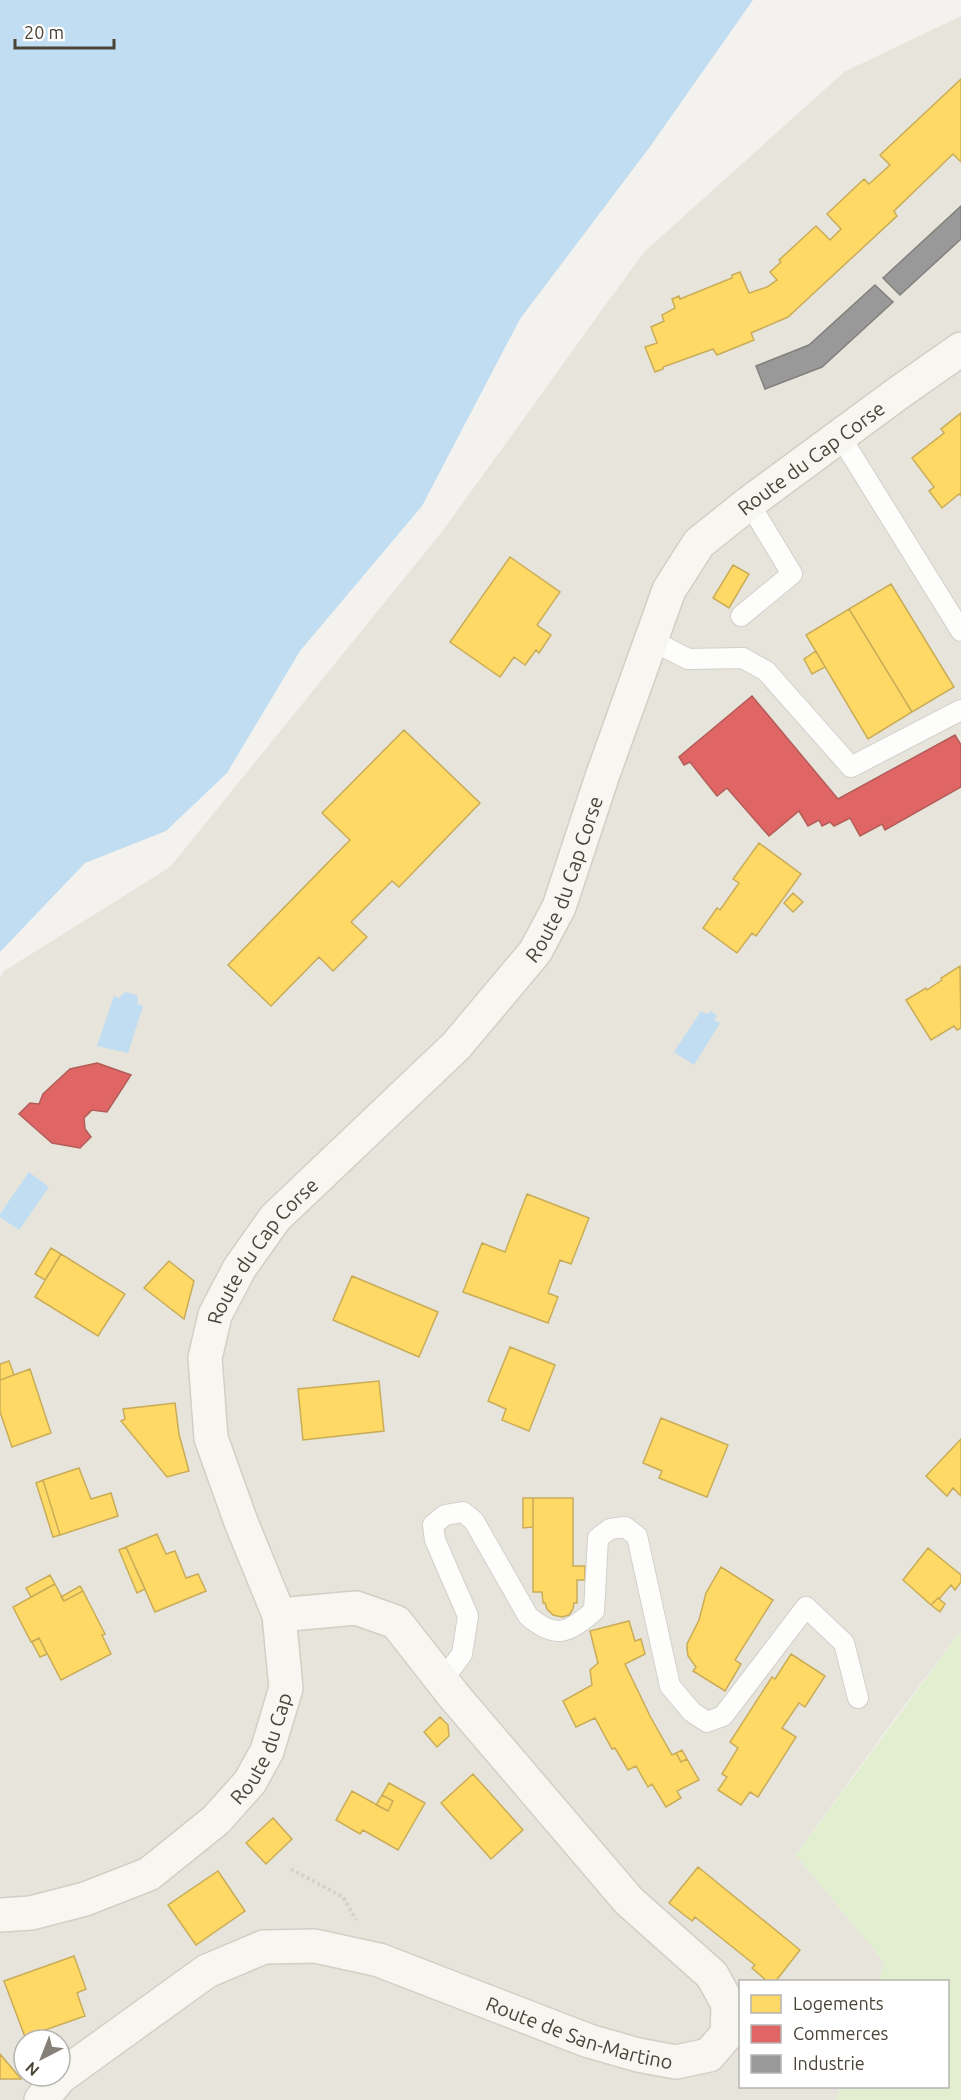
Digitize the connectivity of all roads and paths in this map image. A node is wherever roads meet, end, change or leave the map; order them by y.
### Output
1 (961, 350) edge
2 (840, 436) junction
3 (749, 503) junction
4 (741, 616) dead end
5 (961, 631) edge
6 (651, 640) junction
7 (961, 710) edge
8 (211, 1438) joint
9 (279, 1615) junction
10 (442, 1681) junction
11 (858, 1698) dead end
12 (291, 1869) dead end
13 (0, 1915) edge
14 (379, 1960) junction
15 (41, 2100) edge

1 - 2 main road, Route du Cap Corse
2 - 3 main road, Route du Cap Corse
2 - 5 lane
3 - 4 lane
3 - 6 main road, Route du Cap Corse
6 - 7 lane
6 - 8 main road, Route du Cap Corse
8 - 9 main road, Route du Cap
9 - 10 main road, Route de San-Martino
9 - 13 main road, Route du Cap
10 - 11 lane
10 - 14 main road, Route de San-Martino
12 - 14 path
14 - 15 main road, Route de San-Martino

